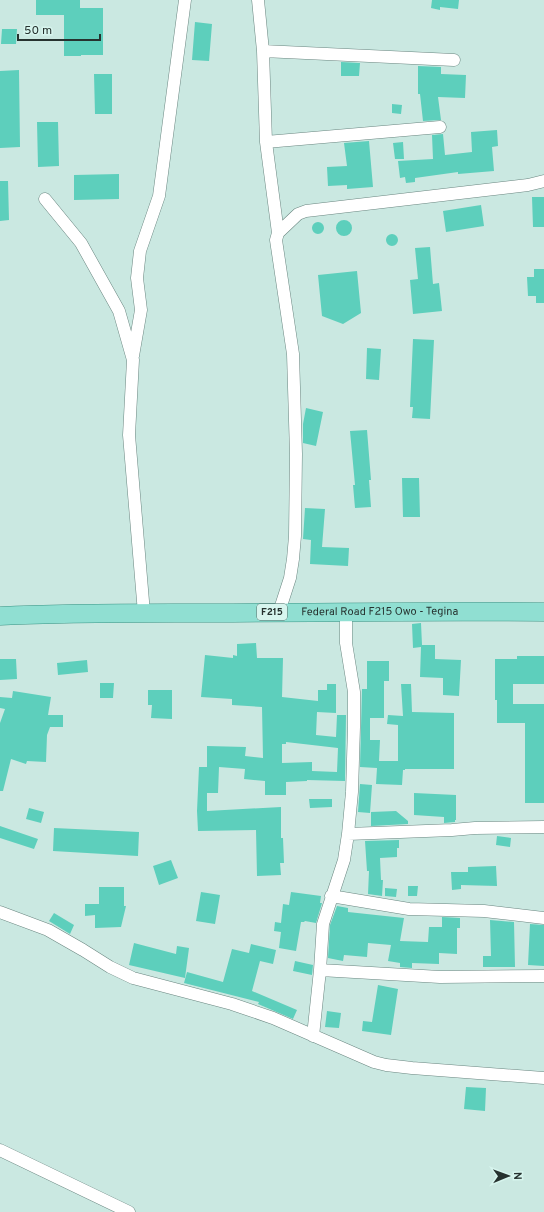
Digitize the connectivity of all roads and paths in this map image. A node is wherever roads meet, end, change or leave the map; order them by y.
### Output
1 (185, 0) edge
2 (258, 0) edge
3 (263, 51) junction
4 (454, 60) dead end
5 (440, 127) dead end
6 (266, 142) junction
7 (544, 181) edge
8 (45, 199) dead end
9 (278, 233) junction
10 (133, 360) junction
11 (279, 612) junction
12 (346, 612) junction
13 (544, 612) edge
14 (144, 613) junction
15 (0, 616) edge
16 (544, 827) edge
17 (348, 834) junction
18 (331, 896) junction
19 (0, 912) edge
20 (544, 918) edge
21 (320, 970) junction
22 (544, 976) edge
23 (313, 1036) junction
24 (544, 1078) edge
25 (0, 1150) edge
26 (129, 1212) edge

1 - 10 street
2 - 3 street
3 - 4 street
3 - 6 street
5 - 6 street
6 - 9 street
7 - 9 street
8 - 10 street
9 - 11 street
10 - 14 street
11 - 12 main road, Federal Road F215 Owo - Tegina / F215
11 - 14 main road, Federal Road F215 Owo - Tegina / F215
12 - 13 main road, Federal Road F215 Owo - Tegina / F215
12 - 17 street
14 - 15 main road, Federal Road F215 Owo - Tegina / F215
16 - 17 street
17 - 18 street
18 - 20 street
18 - 21 street
19 - 23 street
21 - 22 street
21 - 23 street
23 - 24 street
25 - 26 street

